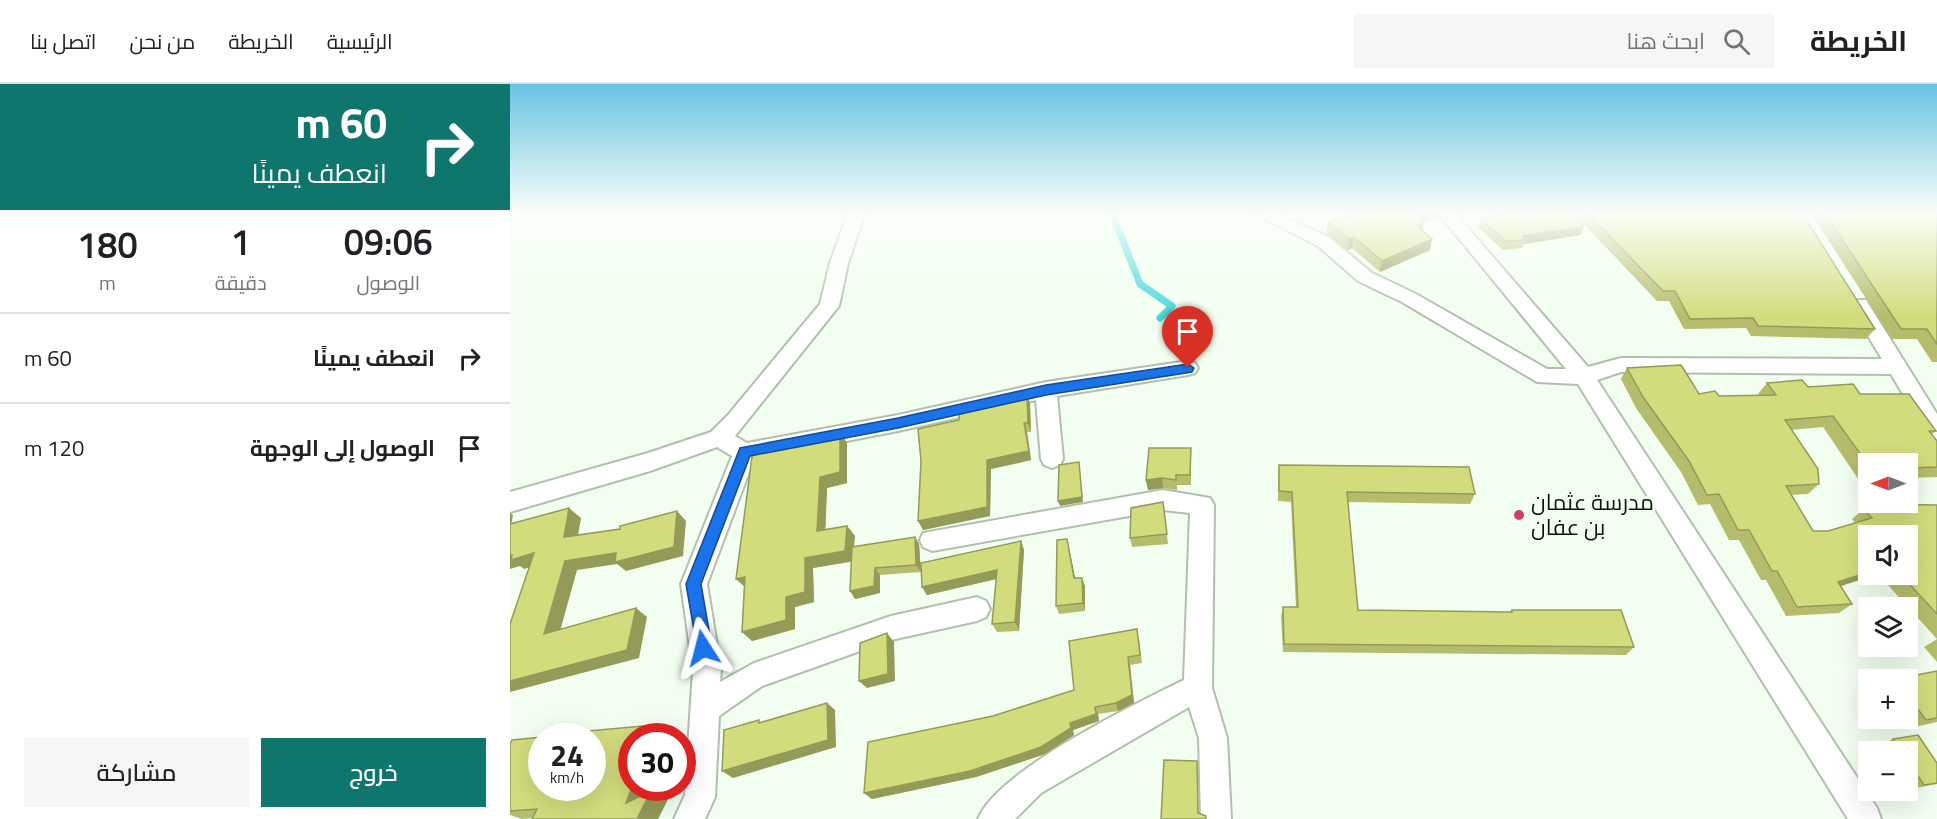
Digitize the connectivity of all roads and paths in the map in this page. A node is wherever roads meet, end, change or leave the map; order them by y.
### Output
1 (844, 247) edge
2 (1330, 247) edge
3 (1475, 247) edge
4 (1849, 290) edge
5 (1897, 367) junction
6 (1188, 368) dead end
7 (1584, 376) junction
8 (1046, 390) junction
9 (1937, 432) edge
10 (719, 438) junction
11 (745, 452) junction
12 (1052, 459) dead end
13 (510, 502) edge
14 (932, 540) dead end
15 (977, 609) dead end
16 (1198, 688) junction
17 (705, 709) junction
18 (689, 819) edge
19 (993, 819) edge
20 (1216, 819) edge
21 (1866, 819) edge

1 - 10 street
2 - 7 street
3 - 7 street
4 - 5 street
5 - 7 street
5 - 9 street
6 - 8 street
7 - 21 street
8 - 11 street
8 - 12 street
10 - 11 street
10 - 13 street
11 - 17 street
14 - 16 street
15 - 17 street
16 - 19 street
16 - 20 street
17 - 18 street

